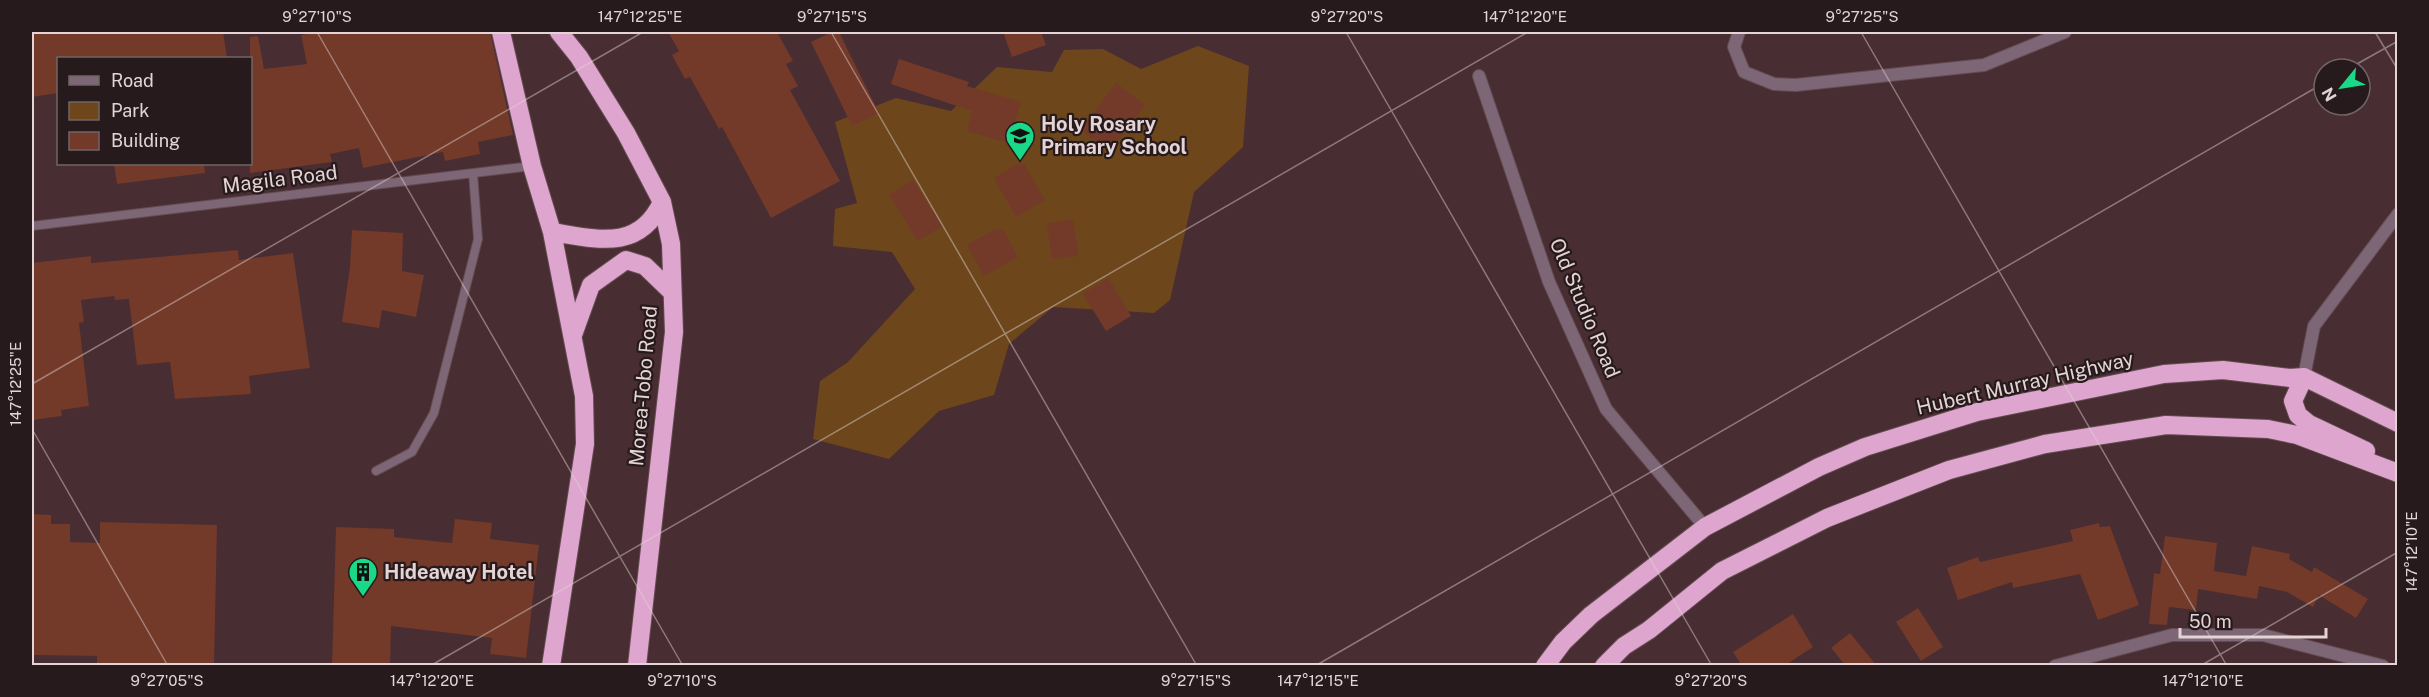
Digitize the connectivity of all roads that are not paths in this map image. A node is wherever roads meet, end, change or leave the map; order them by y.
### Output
1 (501, 32) edge
2 (513, 32) edge
3 (559, 32) edge
4 (1739, 32) edge
5 (2065, 32) edge
6 (508, 54) junction
7 (1479, 76) dead end
8 (532, 166) junction
9 (473, 173) junction
10 (662, 202) junction
11 (2397, 214) edge
12 (32, 226) edge
13 (552, 232) junction
14 (672, 292) junction
15 (573, 337) junction
16 (2304, 377) junction
17 (2397, 423) edge
18 (2397, 467) edge
19 (376, 471) dead end
20 (2397, 472) edge
21 (1705, 526) junction
22 (2057, 665) edge
23 (551, 666) edge
24 (637, 666) edge
25 (1545, 666) edge
26 (1604, 666) edge
27 (2383, 666) edge

1 - 6 highway
2 - 6 highway
3 - 10 highway, Morea-Tobo Road
4 - 5 street
6 - 8 highway
7 - 21 street, Old Studio Road
8 - 9 lane, Magila Road
8 - 13 highway
9 - 12 lane, Magila Road
9 - 19 lane
10 - 13 highway
10 - 14 highway, Morea-Tobo Road
11 - 16 street
13 - 15 highway
14 - 15 highway
14 - 24 highway, Morea-Tobo Road
15 - 23 highway
16 - 17 highway, Hubert Murray Highway
16 - 18 highway
16 - 21 highway, Hubert Murray Highway
20 - 26 highway
21 - 25 highway, Hubert Murray Highway
22 - 27 street

